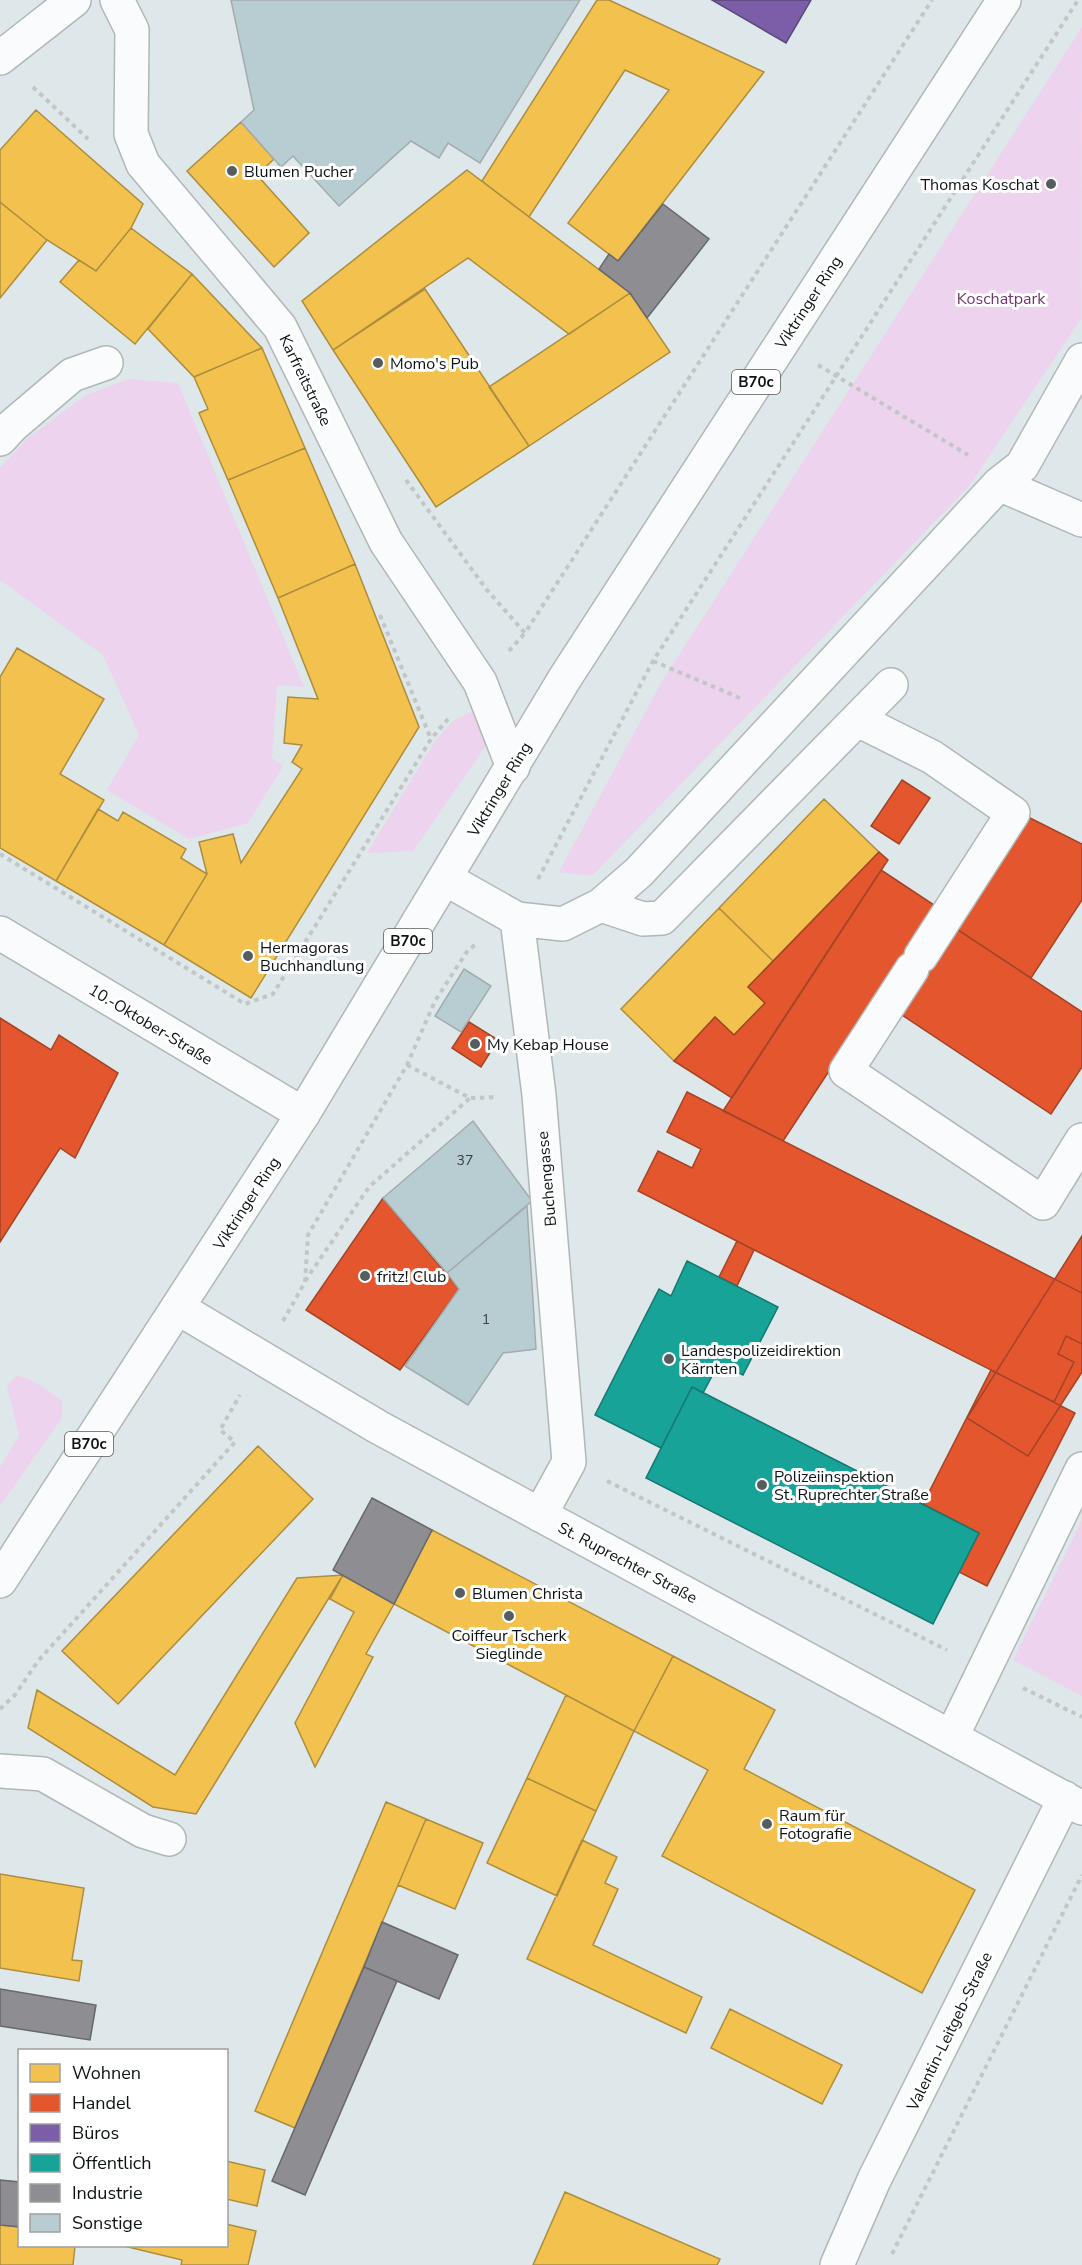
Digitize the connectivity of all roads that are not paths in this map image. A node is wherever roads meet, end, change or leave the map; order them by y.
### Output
1 (74, 0) edge
2 (117, 0) edge
3 (1004, 0) edge
4 (0, 58) edge
5 (1082, 360) edge
6 (106, 363) dead end
7 (0, 439) edge
8 (999, 484) junction
9 (1082, 520) edge
10 (891, 685) dead end
11 (858, 720) junction
12 (513, 767) junction
13 (446, 879) junction
14 (601, 905) junction
15 (517, 919) junction
16 (0, 933) edge
17 (303, 1114) junction
18 (1082, 1140) edge
19 (178, 1308) junction
20 (1082, 1469) edge
21 (540, 1515) junction
22 (0, 1581) edge
23 (951, 1736) junction
24 (0, 1771) edge
25 (1073, 1803) edge
26 (169, 1839) dead end
27 (837, 2265) edge

1 - 4 street
2 - 12 street, Karfreitstraße
3 - 12 street, Viktringer Ring / B70c
5 - 8 street
6 - 7 street
8 - 9 street
8 - 14 street
10 - 11 street
11 - 14 street
11 - 18 street
12 - 13 street, Viktringer Ring / B70c
13 - 15 street
13 - 17 street, Viktringer Ring / B70c
14 - 15 street
15 - 21 street, Buchengasse
16 - 17 street, 10.-Oktober-Straße
17 - 19 street, Viktringer Ring / B70c
19 - 21 street, St. Ruprechter Straße
19 - 22 street, Viktringer Ring / B70c
20 - 23 street
21 - 23 street, St. Ruprechter Straße
23 - 25 street, St. Ruprechter Straße
24 - 26 street
25 - 27 street, Valentin-Leitgeb-Straße

